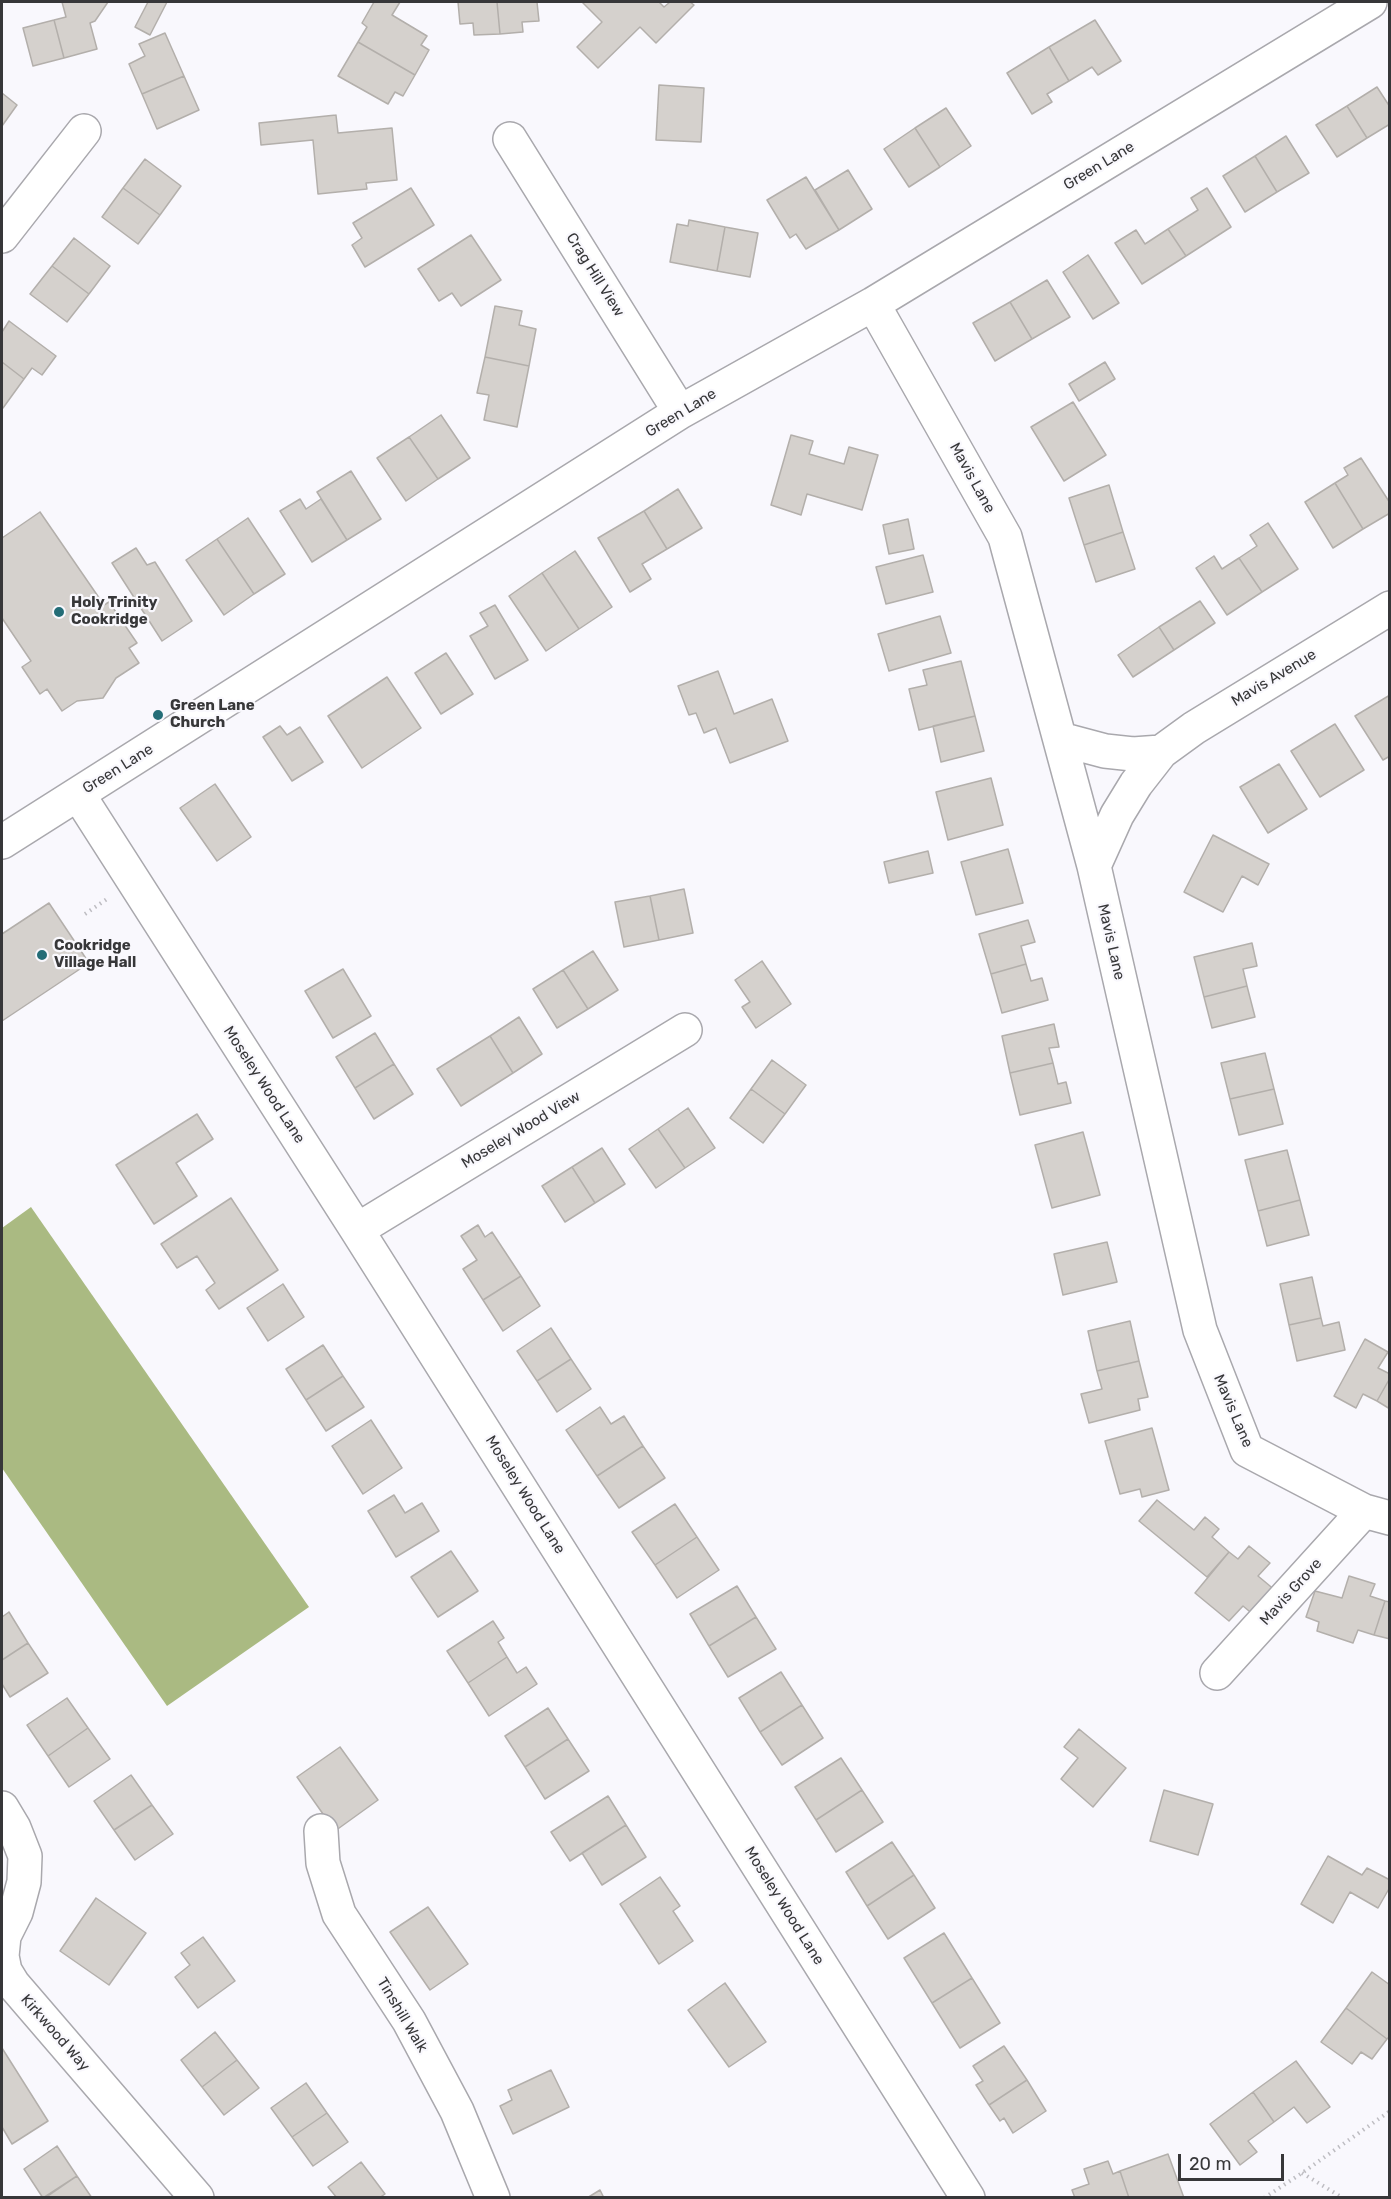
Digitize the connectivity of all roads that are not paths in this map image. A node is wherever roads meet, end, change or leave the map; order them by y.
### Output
1 (1370, 2) edge
2 (84, 131) dead end
3 (510, 139) dead end
4 (2, 236) edge
5 (873, 304) junction
6 (680, 412) junction
7 (1389, 608) edge
8 (1060, 739) junction
9 (1161, 752) junction
10 (78, 794) junction
11 (2, 842) edge
12 (1094, 866) junction
13 (685, 1030) dead end
14 (357, 1230) junction
15 (1377, 1515) edge
16 (1217, 1673) dead end
17 (2, 1808) edge
18 (321, 1831) dead end
19 (2, 1956) edge
20 (197, 2198) edge
21 (493, 2198) edge
22 (968, 2198) edge

1 - 5 street, Green Lane
2 - 4 street
3 - 6 street, Crag Hill View
5 - 6 street, Green Lane
5 - 8 street, Mavis Lane
6 - 10 street, Green Lane
7 - 9 street, Mavis Avenue
8 - 9 street
8 - 12 street, Mavis Lane
9 - 12 street, Mavis Avenue
10 - 11 street, Green Lane
10 - 14 street, Moseley Wood Lane
12 - 15 street, Mavis Lane
13 - 14 street, Moseley Wood View
14 - 22 street, Moseley Wood Lane
15 - 16 street, Mavis Grove
17 - 19 street, Kirkwood Way
18 - 21 street, Tinshill Walk
19 - 20 street, Kirkwood Way

